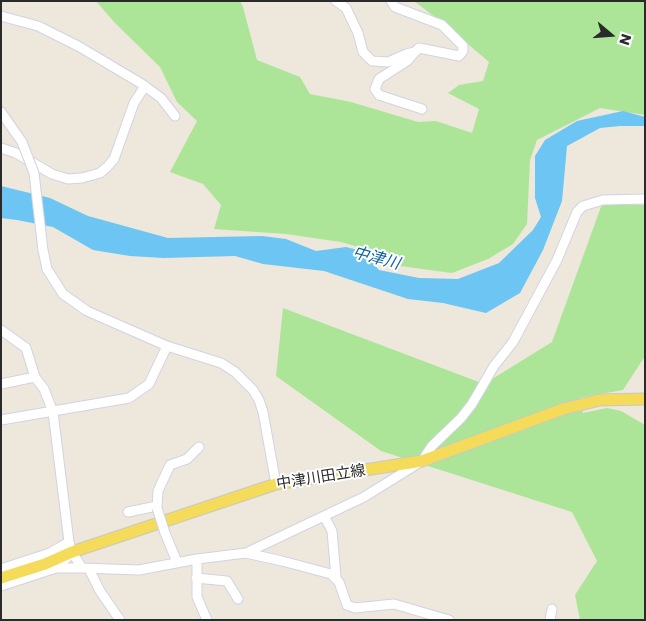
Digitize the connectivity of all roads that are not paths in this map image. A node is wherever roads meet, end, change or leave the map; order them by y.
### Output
1 (336, 1) edge
2 (391, 1) edge
3 (1, 16) edge
4 (415, 52) junction
5 (144, 86) junction
6 (422, 109) dead end
7 (1, 112) edge
8 (175, 116) dead end
9 (1, 148) edge
10 (645, 199) edge
11 (1, 330) edge
12 (167, 346) junction
13 (35, 377) junction
14 (1, 384) edge
15 (645, 399) edge
16 (53, 412) junction
17 (1, 420) edge
18 (199, 447) dead end
19 (422, 461) junction
20 (276, 484) junction
21 (157, 507) junction
22 (128, 512) dead end
23 (324, 516) junction
24 (71, 547) junction
25 (246, 554) junction
26 (197, 559) junction
27 (177, 562) junction
28 (50, 566) junction
29 (86, 568) junction
30 (1, 569) edge
31 (336, 577) junction
32 (1, 578) edge
33 (196, 578) junction
34 (1, 586) edge
35 (238, 598) dead end
36 (552, 609) dead end
37 (425, 617) edge
38 (208, 619) edge
39 (120, 620) edge
40 (449, 620) edge
41 (550, 620) edge

1 - 4 street
2 - 4 street
3 - 5 street
4 - 6 street
5 - 8 street
5 - 9 street
7 - 12 street, bridge
10 - 19 street
11 - 13 street
12 - 16 street
12 - 20 street
13 - 14 street
13 - 16 street
15 - 19 main road, 中津川田立線
16 - 17 street
16 - 24 street
18 - 21 street
19 - 20 main road, 中津川田立線
19 - 23 street
20 - 24 main road, 中津川田立線
21 - 22 street
21 - 27 street, bridge
23 - 25 street
23 - 31 street
24 - 28 main road, 中津川田立線
24 - 29 street
24 - 30 street
25 - 26 street
25 - 31 street
26 - 27 street
26 - 33 street
27 - 29 street
28 - 29 street
28 - 32 main road, 中津川田立線
28 - 34 street
29 - 39 street
31 - 37 street
33 - 35 street
33 - 38 street
36 - 41 street
37 - 40 street

